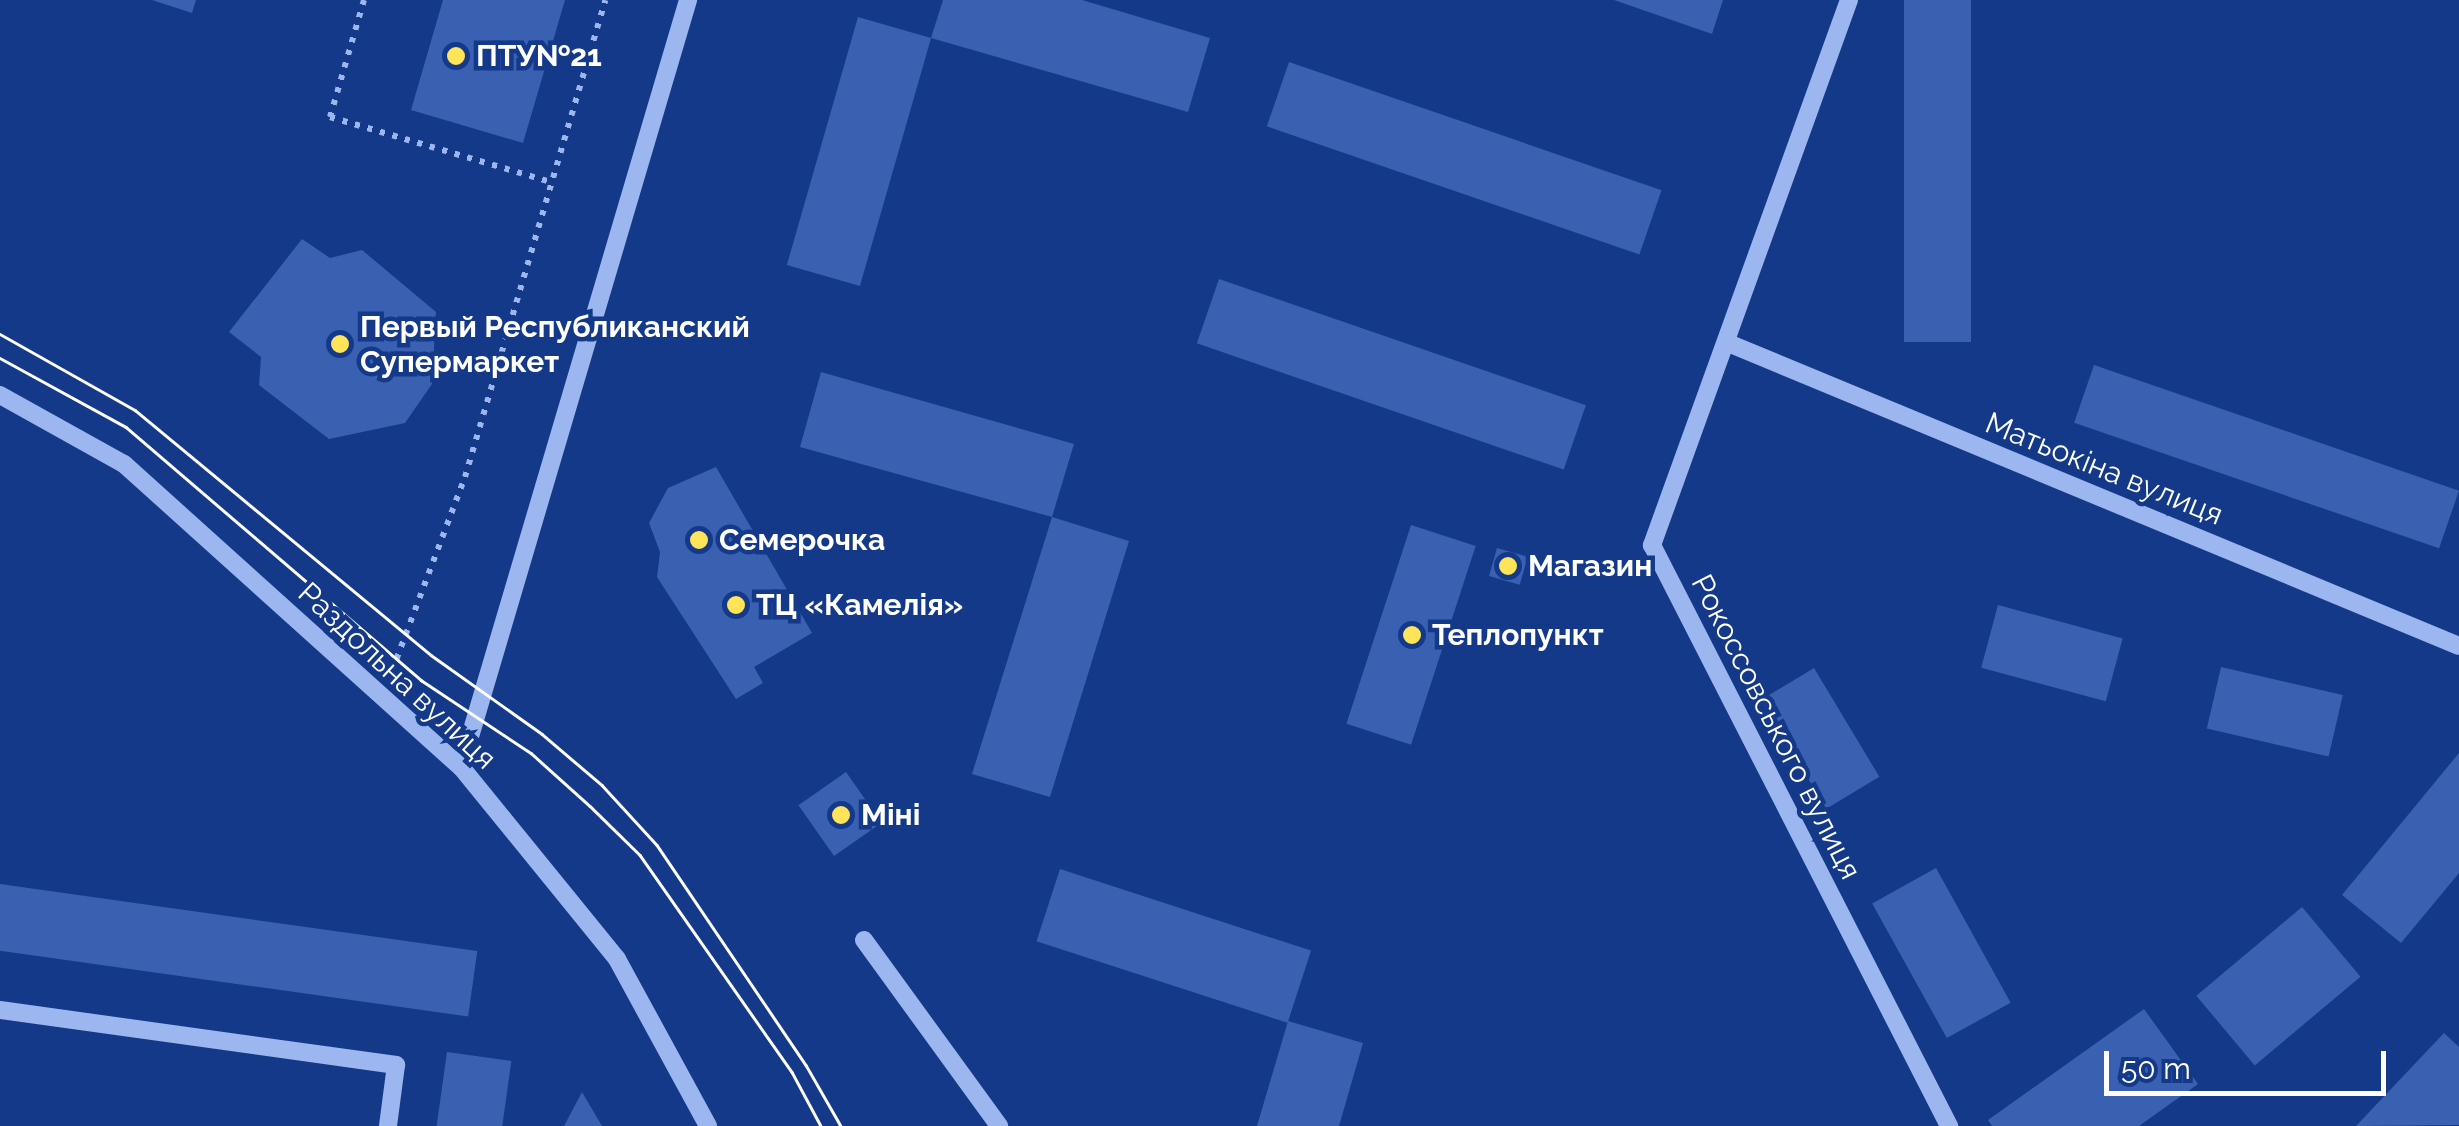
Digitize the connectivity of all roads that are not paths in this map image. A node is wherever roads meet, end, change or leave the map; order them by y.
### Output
1 (688, 0) edge
2 (1849, 0) edge
3 (1728, 343) junction
4 (0, 395) edge
5 (2459, 646) edge
6 (461, 767) junction
7 (864, 940) dead end
8 (0, 1010) edge
9 (388, 1126) edge
10 (708, 1126) edge
11 (998, 1126) edge
12 (1949, 1126) edge

1 - 6 street
2 - 3 street, Рокоссовського вулиця
3 - 5 street, Матьокіна вулиця
3 - 12 street, Рокоссовського вулиця
4 - 6 street, Раздольна вулиця
6 - 10 street, Раздольна вулиця
7 - 11 street
8 - 9 street

